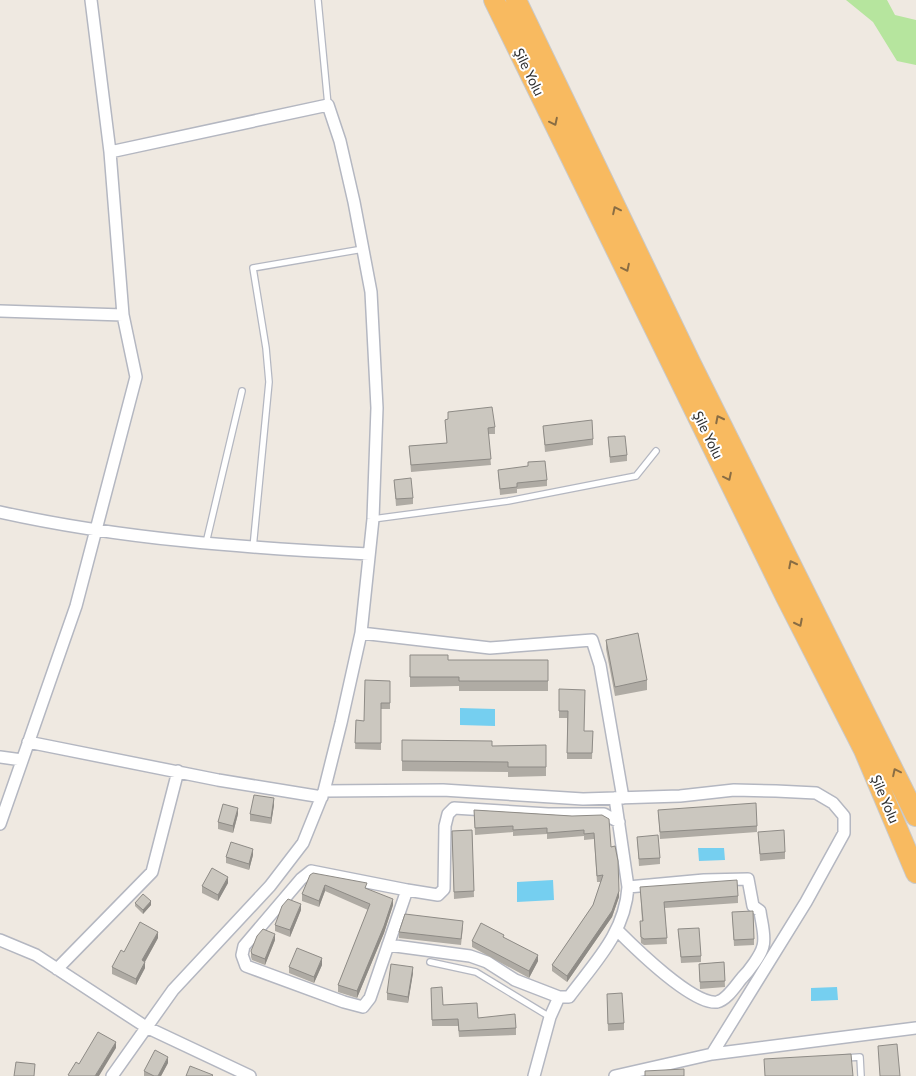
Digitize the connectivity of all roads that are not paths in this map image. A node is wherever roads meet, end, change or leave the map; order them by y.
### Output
1 (91, 0) edge
2 (318, 0) edge
3 (494, 0) edge
4 (516, 0) edge
5 (328, 105) junction
6 (110, 152) junction
7 (363, 249) junction
8 (0, 311) edge
9 (123, 315) junction
10 (242, 391) dead end
11 (656, 451) dead end
12 (0, 512) edge
13 (373, 519) junction
14 (96, 529) junction
15 (206, 543) junction
16 (253, 548) junction
17 (370, 554) junction
18 (361, 633) junction
19 (28, 742) junction
20 (0, 757) edge
21 (22, 760) junction
22 (178, 771) junction
23 (323, 794) junction
24 (619, 798) junction
25 (916, 816) edge
26 (619, 822) junction
27 (0, 824) edge
28 (916, 873) edge
29 (628, 887) junction
30 (407, 890) junction
31 (618, 931) junction
32 (0, 940) edge
33 (388, 945) junction
34 (430, 962) dead end
35 (57, 969) junction
36 (559, 998) junction
37 (550, 1017) junction
38 (146, 1027) junction
39 (916, 1028) edge
40 (712, 1054) junction
41 (841, 1058) edge
42 (112, 1076) edge
43 (250, 1076) edge
44 (534, 1076) edge
45 (615, 1076) edge
46 (861, 1076) edge

1 - 6 street
2 - 5 lane
3 -> 28 highway, Şile Yolu
25 -> 4 highway, Şile Yolu
5 - 6 street
5 - 7 street
6 - 9 street
7 - 13 street
7 - 16 lane
8 - 9 street
9 - 14 street
10 - 15 lane
11 - 13 lane
12 - 14 street
13 - 17 street
14 - 15 street
14 - 19 street
15 - 16 street
16 - 17 street
17 - 18 street
18 - 23 street
18 - 24 street
19 - 21 street
19 - 22 street
20 - 21 street
21 - 27 street
22 - 23 street
22 - 35 street
23 - 24 street
23 - 38 street
24 - 26 street
24 - 40 street
26 - 29 street
26 - 30 street
29 - 31 street
29 - 31 street
30 - 33 street
30 - 33 street
31 - 36 street
32 - 35 street
33 - 36 street
34 - 37 lane
35 - 38 street
36 - 37 street
37 - 44 street
38 - 42 street
38 - 43 street
39 - 40 street
40 - 45 street
41 - 46 lane

